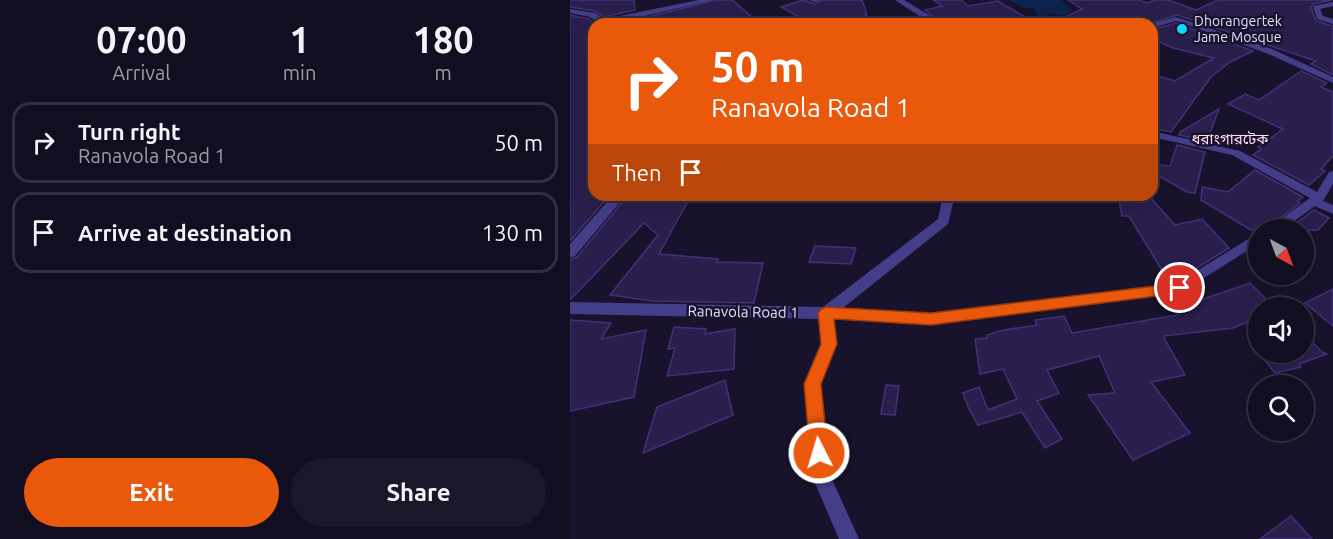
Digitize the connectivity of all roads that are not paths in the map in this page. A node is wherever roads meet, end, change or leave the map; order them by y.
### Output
1 (709, 0) edge
2 (899, 0) edge
3 (1333, 4) edge
4 (570, 11) edge
5 (596, 18) edge
6 (627, 18) edge
7 (928, 18) edge
8 (1333, 22) edge
9 (1158, 24) edge
10 (1333, 80) edge
11 (1158, 135) edge
12 (1333, 175) edge
13 (1317, 200) junction
14 (615, 201) edge
15 (948, 201) edge
16 (1333, 210) edge
17 (1288, 219) edge
18 (1248, 244) edge
19 (570, 254) edge
20 (570, 308) edge
21 (826, 313) junction
22 (849, 539) edge

1 - 6 street
2 - 7 street
3 - 8 street
4 - 5 street
9 - 10 street
11 - 13 street
12 - 13 street
13 - 16 street
13 - 17 street
14 - 19 street
15 - 21 street
18 - 21 street, Ranavola Road 1
20 - 21 street, Ranavola Road 1
21 - 22 street

